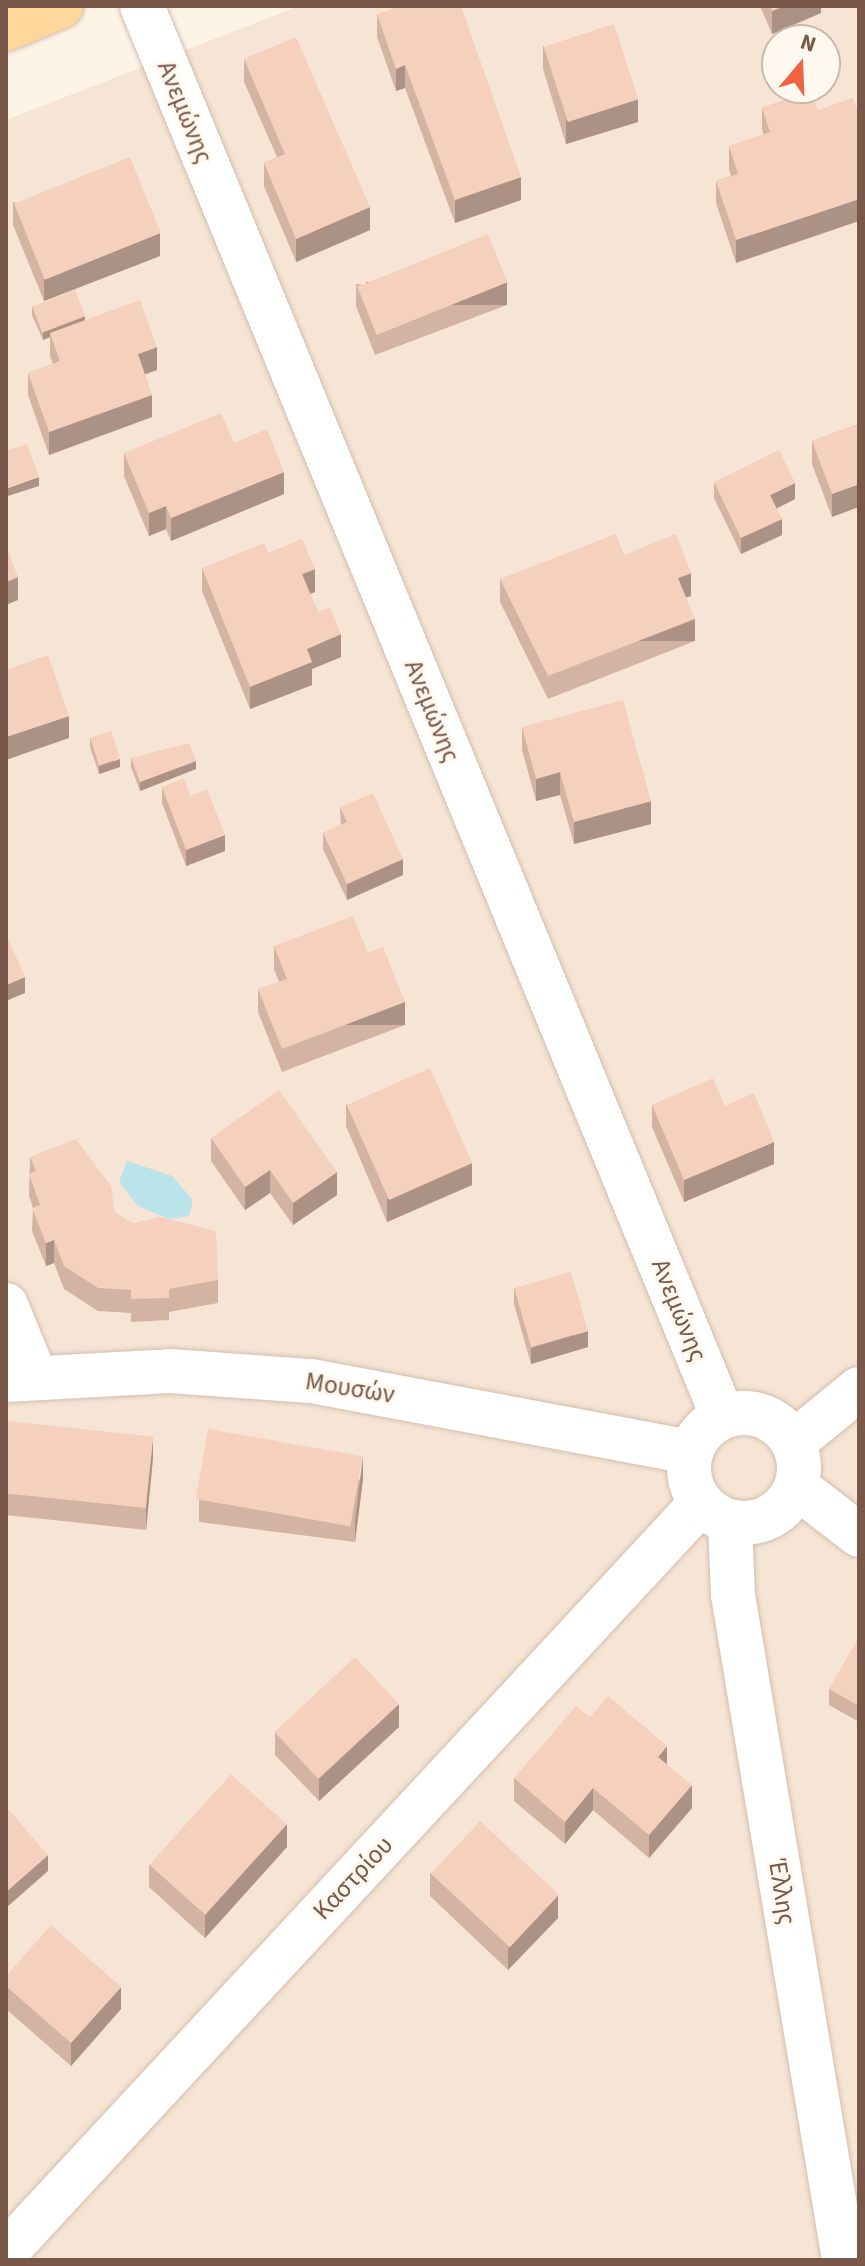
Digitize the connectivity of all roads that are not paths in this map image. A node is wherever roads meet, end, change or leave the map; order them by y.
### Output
1 (61, 6) edge
2 (142, 6) edge
3 (6, 29) edge
4 (6, 1305) edge
5 (20, 1377) edge
6 (859, 1389) edge
7 (723, 1417) junction
8 (794, 1442) junction
9 (690, 1452) junction
10 (797, 1487) junction
11 (715, 1513) junction
12 (859, 1535) edge
13 (6, 2252) edge
14 (844, 2260) edge

1 - 3 main road
2 - 7 street, Ανεμώνης
4 - 5 street
5 - 9 street, Μουσών
6 - 8 street
7 - 8 street
7 - 9 street
8 - 10 street
9 - 11 street
10 - 11 street
10 - 12 street
11 - 13 street, Καστρίου
11 - 14 street, Έλλης

